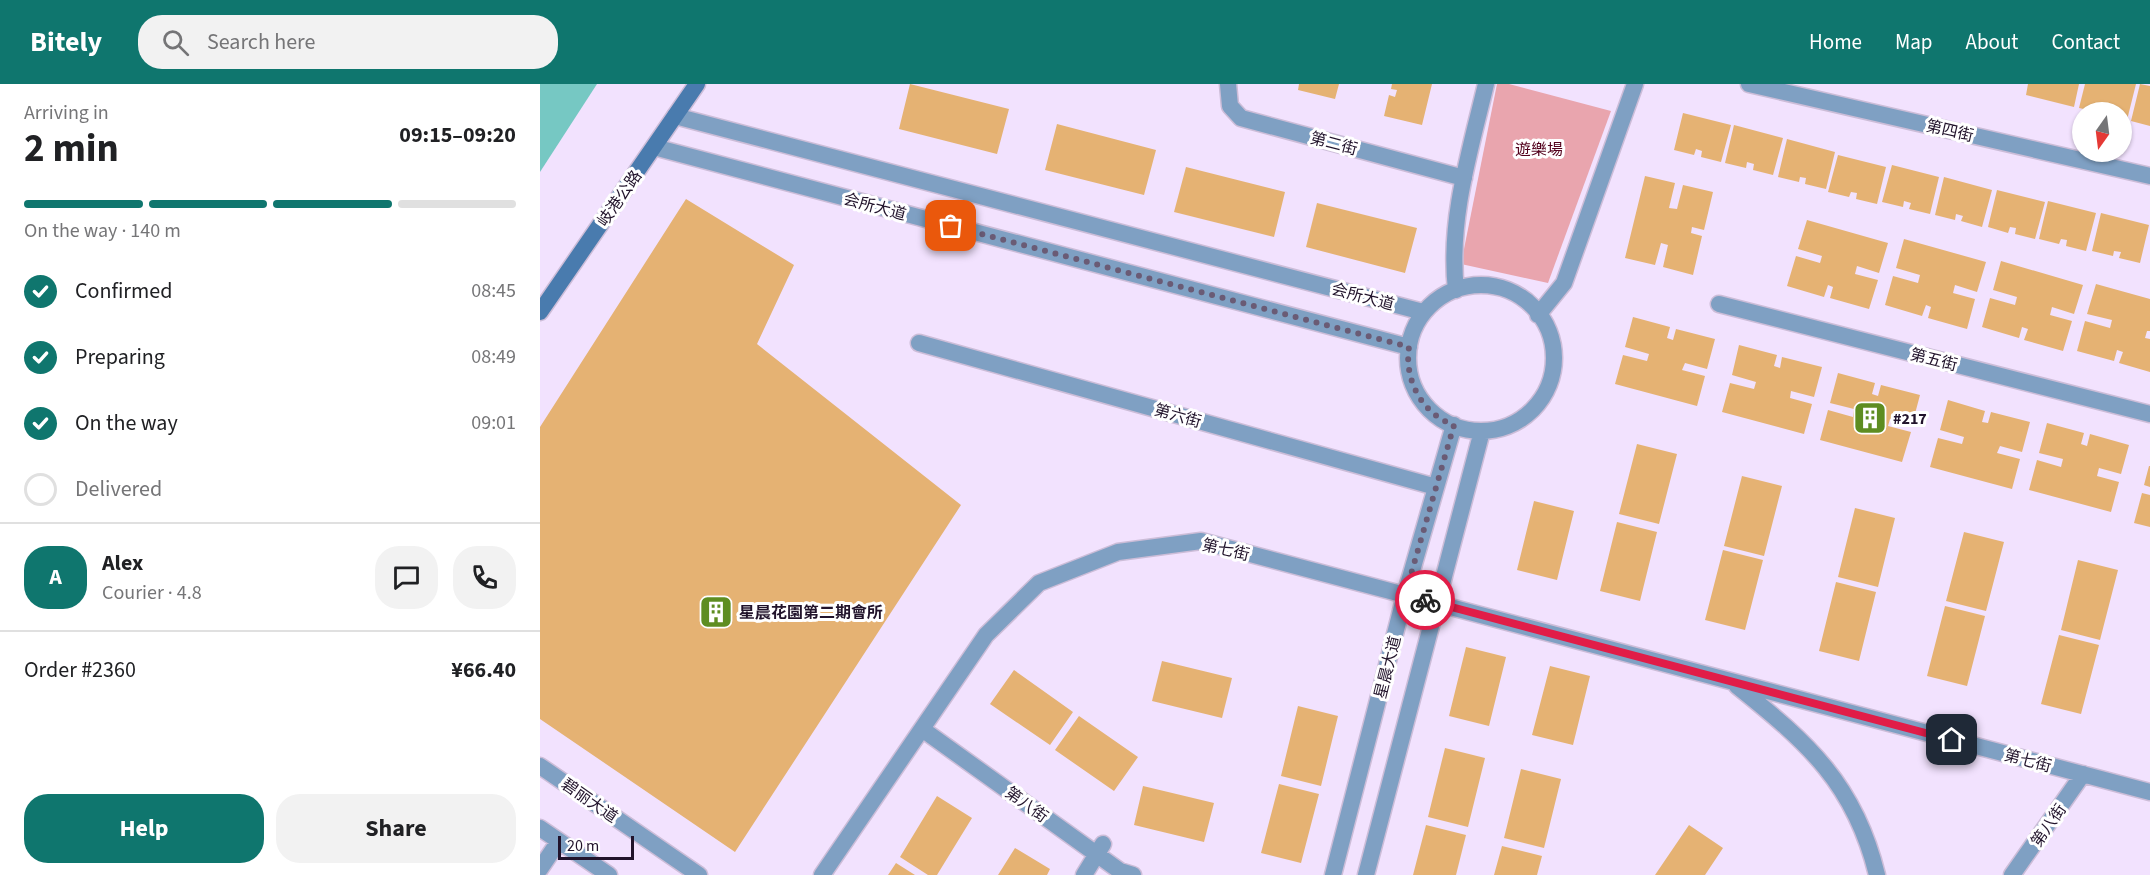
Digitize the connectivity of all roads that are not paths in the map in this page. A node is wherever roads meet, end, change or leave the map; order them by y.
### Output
1 (697, 84) edge
2 (1228, 84) edge
3 (1486, 84) edge
4 (1635, 84) edge
5 (1749, 84) edge
6 (675, 116) junction
7 (654, 147) junction
8 (2150, 176) edge
9 (1464, 178) junction
10 (1455, 290) junction
11 (1719, 304) dead end
12 (540, 312) edge
13 (1424, 312) junction
14 (1538, 315) junction
15 (919, 343) dead end
16 (1409, 347) junction
17 (2150, 414) edge
18 (1454, 425) junction
19 (1482, 430) junction
20 (1436, 487) junction
21 (1405, 595) junction
22 (1438, 604) junction
23 (1732, 682) junction
24 (922, 729) junction
25 (540, 766) edge
26 (2083, 774) junction
27 (2150, 792) edge
28 (540, 828) edge
29 (559, 841) junction
30 (1100, 849) junction
31 (540, 869) edge
32 (609, 875) edge
33 (699, 875) edge
34 (822, 875) edge
35 (1084, 875) edge
36 (1133, 875) edge
37 (1333, 875) edge
38 (1366, 875) edge
39 (1877, 875) edge
40 (2012, 875) edge

1 - 6 main road, 岐港公路
2 - 9 street, 第二街
3 - 9 street
4 - 14 street
5 - 8 street, 第四街
6 - 7 main road, 岐港公路
6 - 13 street, 会所大道
7 - 12 main road, 岐港公路
7 - 16 street, 会所大道
9 - 10 street
10 - 13 street
10 - 14 street
11 - 17 street, 第五街
13 - 16 street
14 - 19 street
15 - 20 street, 第六街
16 - 18 street
18 - 19 street
18 - 20 street, 星晨大道
19 - 22 street, 星晨大道
20 - 21 street, 星晨大道
21 - 22 street, 第七街
21 - 24 street, 第七街
21 - 37 street, 星晨大道
22 - 23 street, 第七街
22 - 38 street, 星晨大道
23 - 26 street, 第七街
23 - 39 street, 第七街
24 - 30 street, 第八街
24 - 34 street, 第七街
25 - 33 street, 碧丽大道
26 - 27 street, 第七街
26 - 40 street, 第八街
28 - 29 street
29 - 31 street
29 - 32 street
30 - 35 street
30 - 36 street, 第八街

